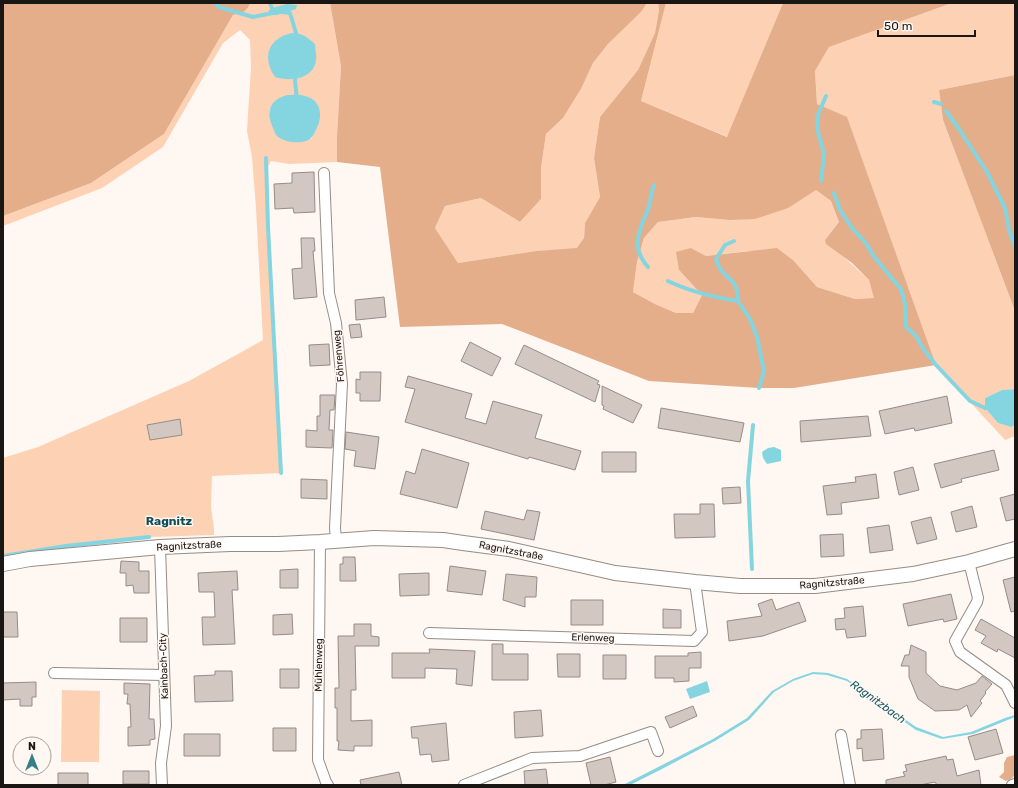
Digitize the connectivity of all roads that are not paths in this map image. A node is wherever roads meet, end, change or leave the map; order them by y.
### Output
1 (324, 173) dead end
2 (336, 540) junction
3 (320, 542) junction
4 (160, 547) junction
5 (1015, 549) edge
6 (969, 562) junction
7 (3, 564) edge
8 (695, 582) junction
9 (429, 633) dead end
10 (54, 673) dead end
11 (164, 674) junction
12 (1015, 703) edge
13 (841, 735) dead end
14 (658, 750) dead end
15 (1015, 784) edge
16 (162, 785) edge
17 (328, 785) edge
18 (464, 785) edge
19 (850, 785) edge
20 (1012, 785) edge

1 - 2 street, Föhrenweg
2 - 3 main road, Ragnitzstraße
2 - 8 main road, Ragnitzstraße
3 - 4 main road, Ragnitzstraße
3 - 17 street, Mühlenweg
4 - 7 main road, Ragnitzstraße
4 - 11 street, Kainbach-City
5 - 6 main road, Ragnitzstraße
6 - 8 main road, Ragnitzstraße
6 - 12 street
8 - 9 street, Erlenweg
10 - 11 street
11 - 16 street, Kainbach-City
13 - 19 street
14 - 18 street
15 - 20 street

